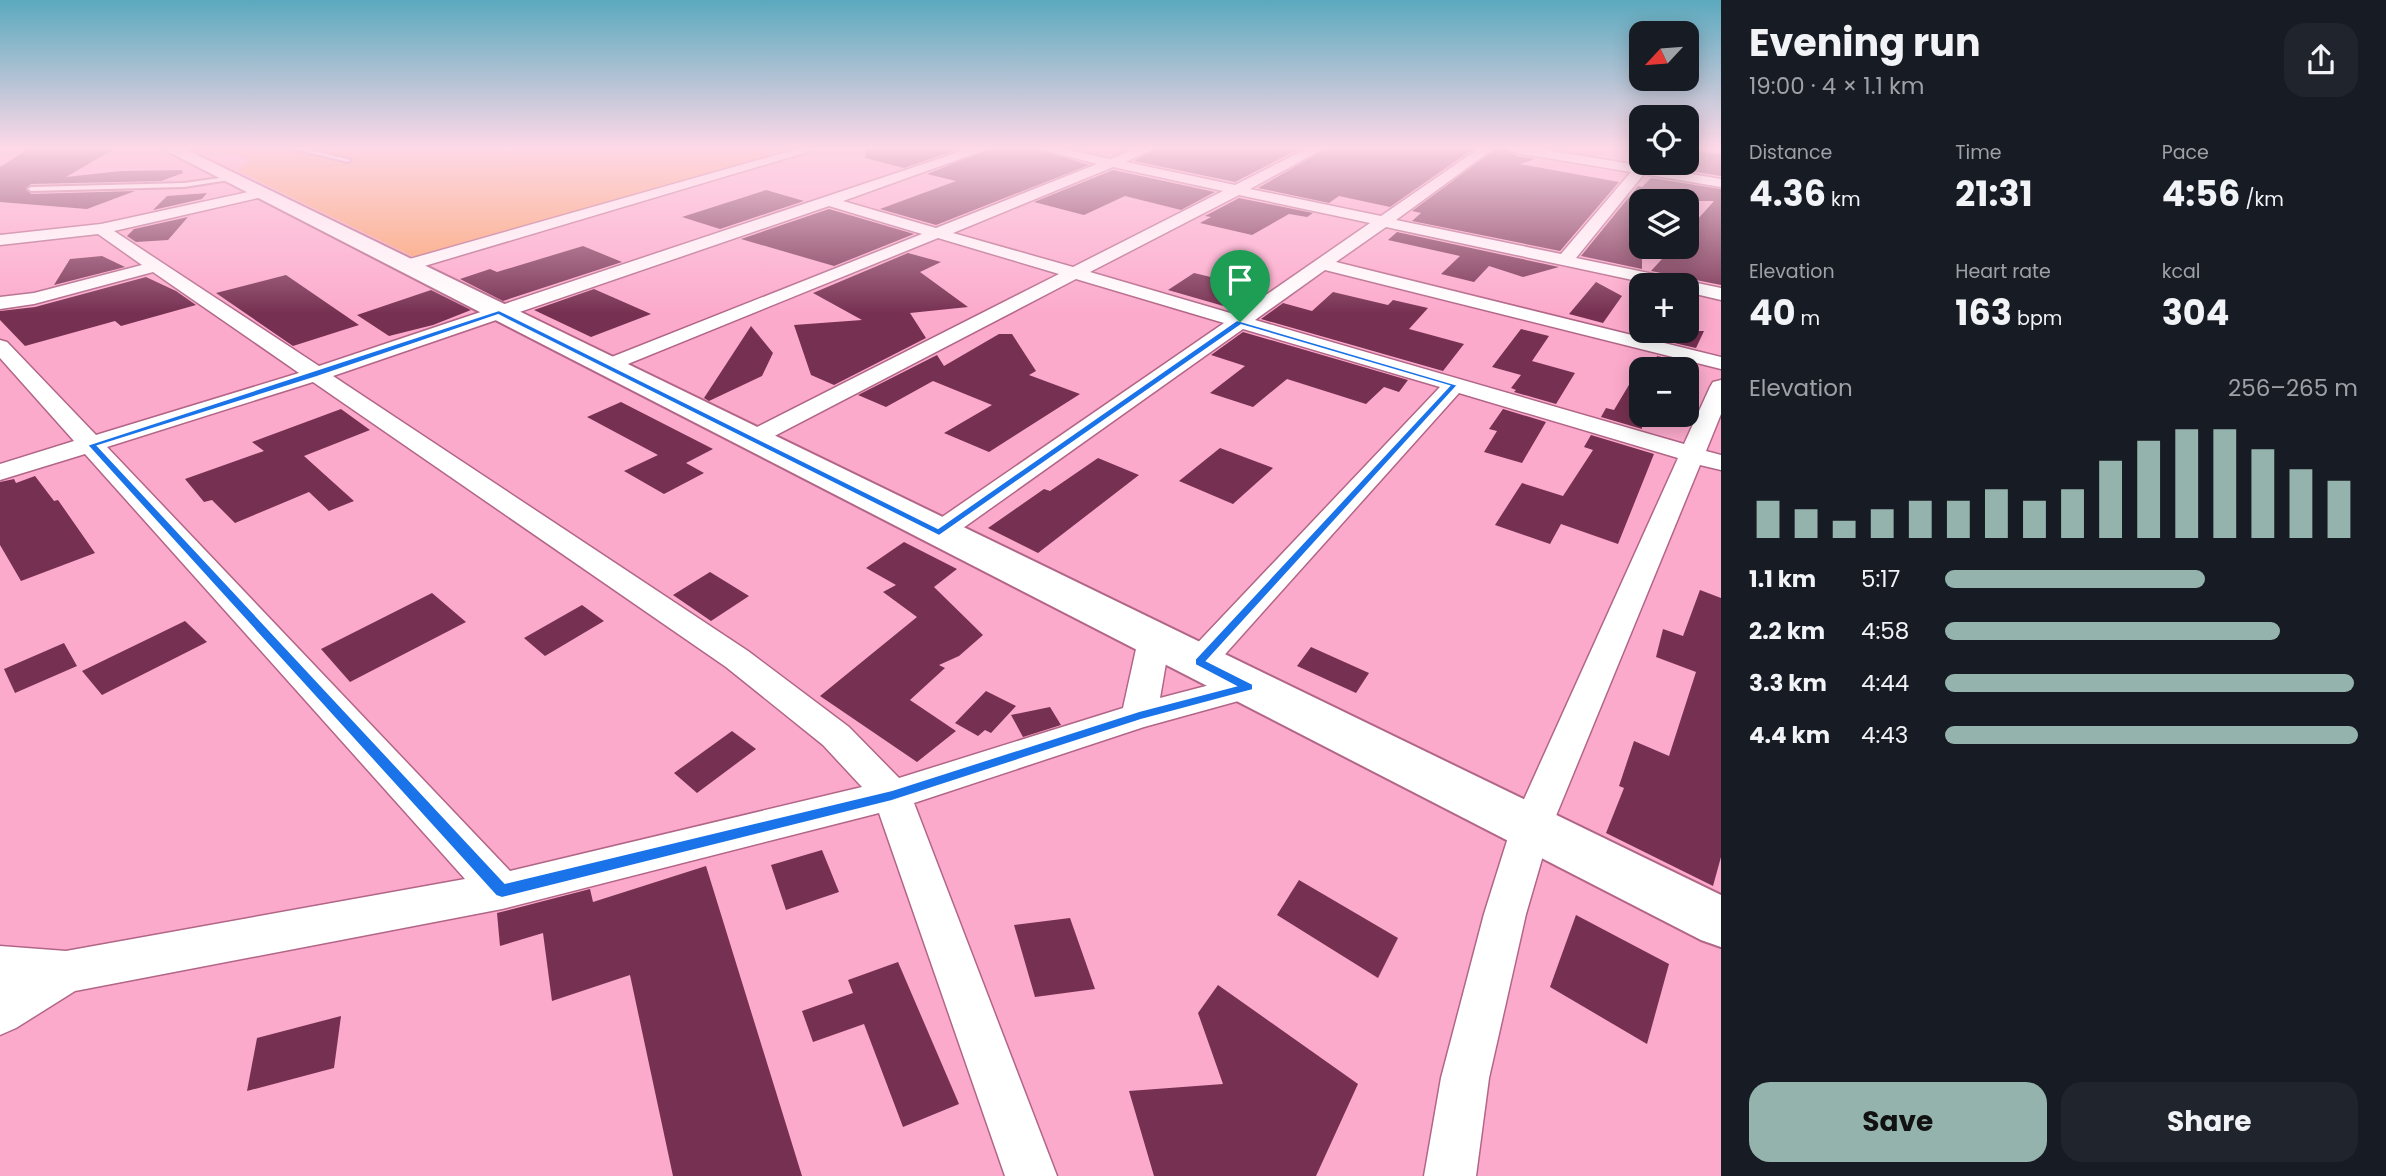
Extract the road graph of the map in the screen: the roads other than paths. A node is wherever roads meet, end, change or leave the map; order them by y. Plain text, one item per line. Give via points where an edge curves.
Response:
1 (213, 204) edge
2 (277, 204) edge
3 (621, 204) edge
4 (819, 204) edge
5 (838, 204) edge
6 (1011, 204) edge
7 (1210, 204) edge
8 (1298, 204) edge
9 (1408, 204) edge
10 (1611, 204) edge
11 (1381, 223) junction
12 (101, 229) junction
13 (937, 233) junction
14 (0, 240) edge
15 (1564, 261) junction
16 (1322, 264) junction
17 (405, 266) junction
18 (154, 267) junction
19 (1075, 273) junction
20 (1629, 274) edge
21 (1699, 289) edge
22 (1721, 294) edge
23 (0, 303) edge
24 (499, 312) junction
25 (1240, 322) junction
26 (0, 346) edge
27 (1721, 363) edge
28 (606, 366) junction
29 (314, 375) junction
30 (1454, 385) junction
31 (1721, 387) edge
32 (753, 438) junction
33 (92, 445) junction
34 (1692, 454) junction
35 (1721, 463) edge
36 (0, 472) edge
37 (939, 532) junction
38 (1154, 640) junction
39 (1199, 662) junction
40 (1248, 687) junction
41 (1139, 716) junction
42 (892, 796) junction
43 (1531, 828) junction
44 (502, 891) junction
45 (1721, 922) edge
46 (0, 967) edge
47 (66, 972) junction
48 (0, 1013) edge
49 (1454, 1173) edge
50 (1031, 1176) edge

1 - 12 street
2 - 17 street
3 - 17 street
4 - 24 street
5 - 13 street
6 - 13 street
7 - 19 street
8 - 11 street
9 - 11 street
10 - 15 street
11 - 15 street
11 - 16 street
12 - 14 street
12 - 18 street
13 - 19 street
13 - 28 street
15 - 20 street
16 - 25 street
16 - 27 street
17 - 24 street
18 - 23 street
18 - 29 street
19 - 25 street
19 - 32 street
21 - 22 street
24 - 28 street
24 - 29 street
25 - 30 street
25 - 37 street
26 - 33 street
28 - 32 street
29 - 33 street
29 - 42 street via 737,659 836,736
30 - 34 street
30 - 39 street
31 - 34 street
32 - 37 street
33 - 36 street
33 - 44 street
34 - 35 street
34 - 43 street
37 - 38 street
38 - 39 street
38 - 41 street
39 - 40 street
40 - 41 street
40 - 43 street
41 - 42 street
42 - 44 street
42 - 50 street
43 - 45 street
43 - 49 street via 1483,997 1465,1078
44 - 47 street
46 - 47 street
47 - 48 street

